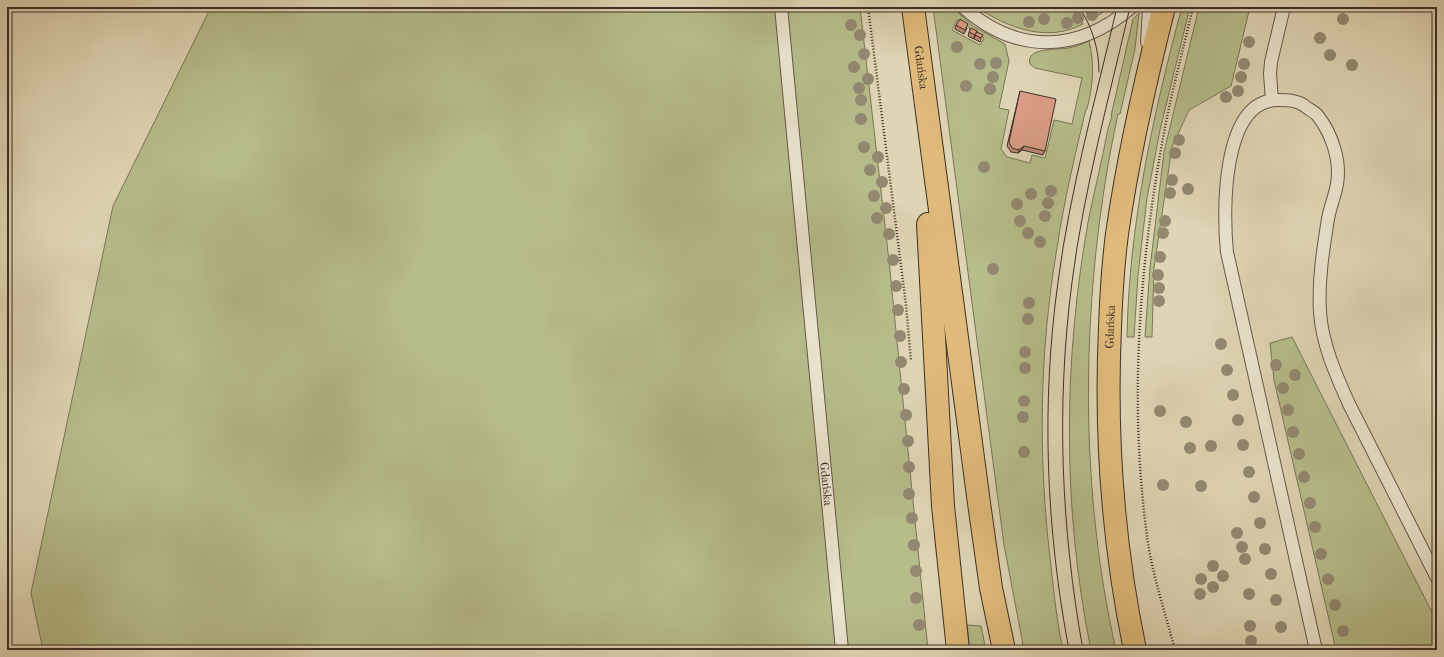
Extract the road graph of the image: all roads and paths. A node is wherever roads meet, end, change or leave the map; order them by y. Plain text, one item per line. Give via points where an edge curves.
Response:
1 (780, 7) edge
2 (868, 7) edge
3 (913, 7) edge
4 (963, 7) edge
5 (1149, 7) edge
6 (1164, 7) edge
7 (1193, 7) edge
8 (1284, 7) edge
9 (1131, 8) edge
10 (921, 74) junction
11 (1272, 100) junction
12 (1136, 122) junction
13 (906, 305) dead end
14 (1437, 578) edge
15 (842, 650) edge
16 (958, 650) edge
17 (1004, 650) edge
18 (1135, 650) edge
19 (1175, 650) edge
20 (1316, 650) edge

1 - 15 lane, Gdańska
2 - 13 path
3 - 10 main road, Gdańska
4 - 9 lane via 981,22 1002,33 1023,40 1047,43 1064,42 1092,32 1111,23
5 - 12 lane
6 - 12 main road, Gdańska
7 - 19 path via 1163,136 1149,220 1141,303 1138,413 1140,475 1150,551
8 - 11 lane via 1271,62
10 - 16 main road via 943,506
10 - 17 main road, Gdańska via 991,588
11 - 14 lane via 1288,100 1303,104 1317,115 1333,147 1338,163 1337,183 1328,216 1319,289 1325,339 1338,380 1349,404
11 - 20 lane via 1250,112 1238,132 1226,183 1225,235
12 - 18 main road, Gdańska via 1117,236 1108,372 1109,441 1114,509 1128,618

